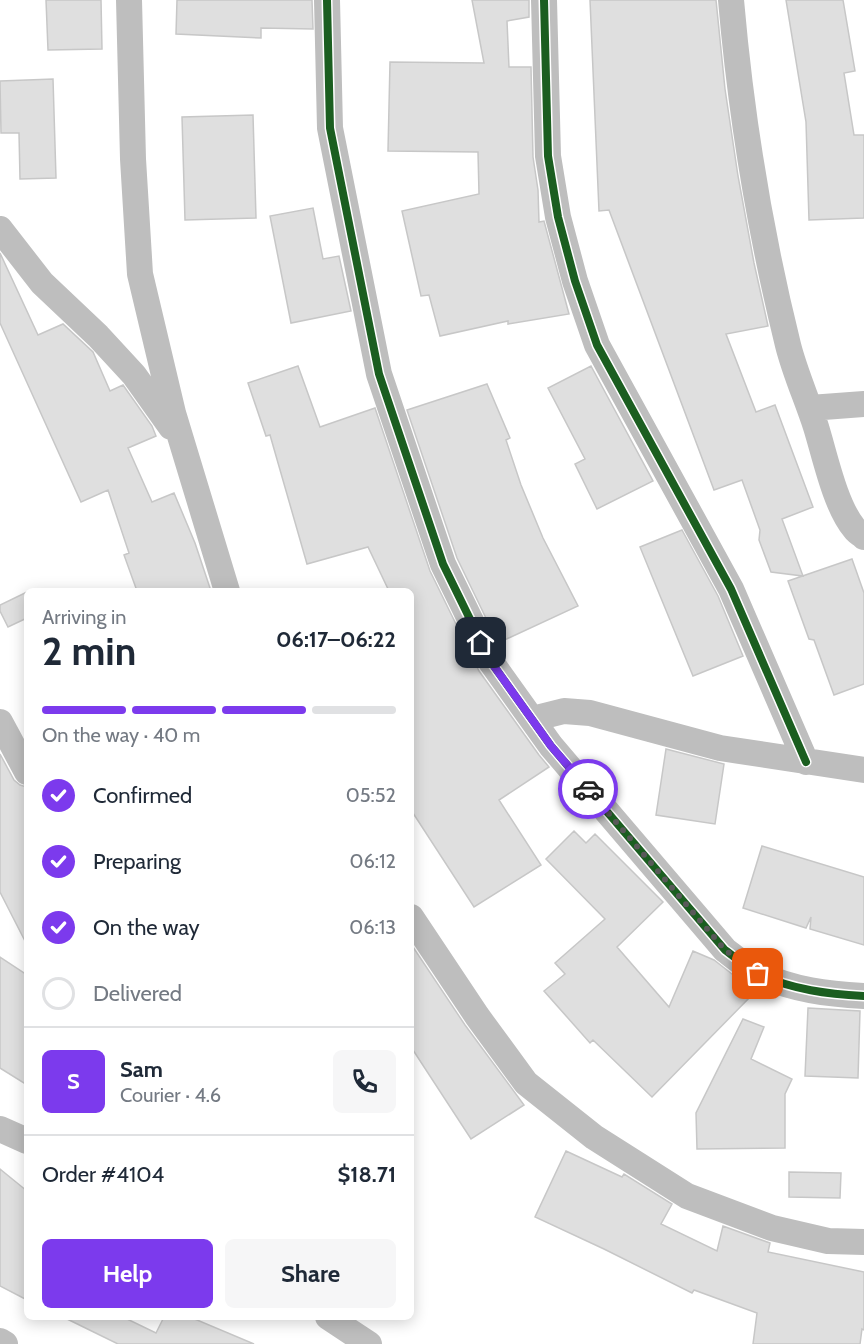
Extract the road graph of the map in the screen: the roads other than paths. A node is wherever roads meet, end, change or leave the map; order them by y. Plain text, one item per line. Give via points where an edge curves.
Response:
1 (129, 0) edge
2 (327, 0) edge
3 (544, 0) edge
4 (731, 0) edge
5 (0, 229) edge
6 (864, 404) edge
7 (810, 408) junction
8 (182, 442) junction
9 (864, 537) edge
10 (226, 588) edge
11 (532, 719) junction
12 (0, 722) edge
13 (806, 762) junction
14 (24, 766) edge
15 (864, 770) edge
16 (414, 922) edge
17 (864, 996) edge
18 (0, 1129) edge
19 (24, 1140) edge
20 (864, 1242) edge
21 (333, 1320) edge
22 (0, 1341) edge
23 (5, 1344) edge
24 (369, 1344) edge

1 - 8 street via 140,274
2 - 11 street via 330,128 379,374 443,564 491,662
3 - 13 street via 548,156 558,217 597,345 732,589
4 - 7 street via 736,65 759,210 788,347
5 - 8 street via 42,283 134,375
6 - 7 street
7 - 9 street via 839,501 854,529
8 - 10 street
11 - 13 street via 564,711 590,713 720,748
11 - 17 street via 725,950 758,974 787,985
12 - 14 street
13 - 15 street
16 - 20 street via 526,1083 594,1137 687,1196 772,1228 828,1241
18 - 19 street
21 - 24 street
22 - 23 street

